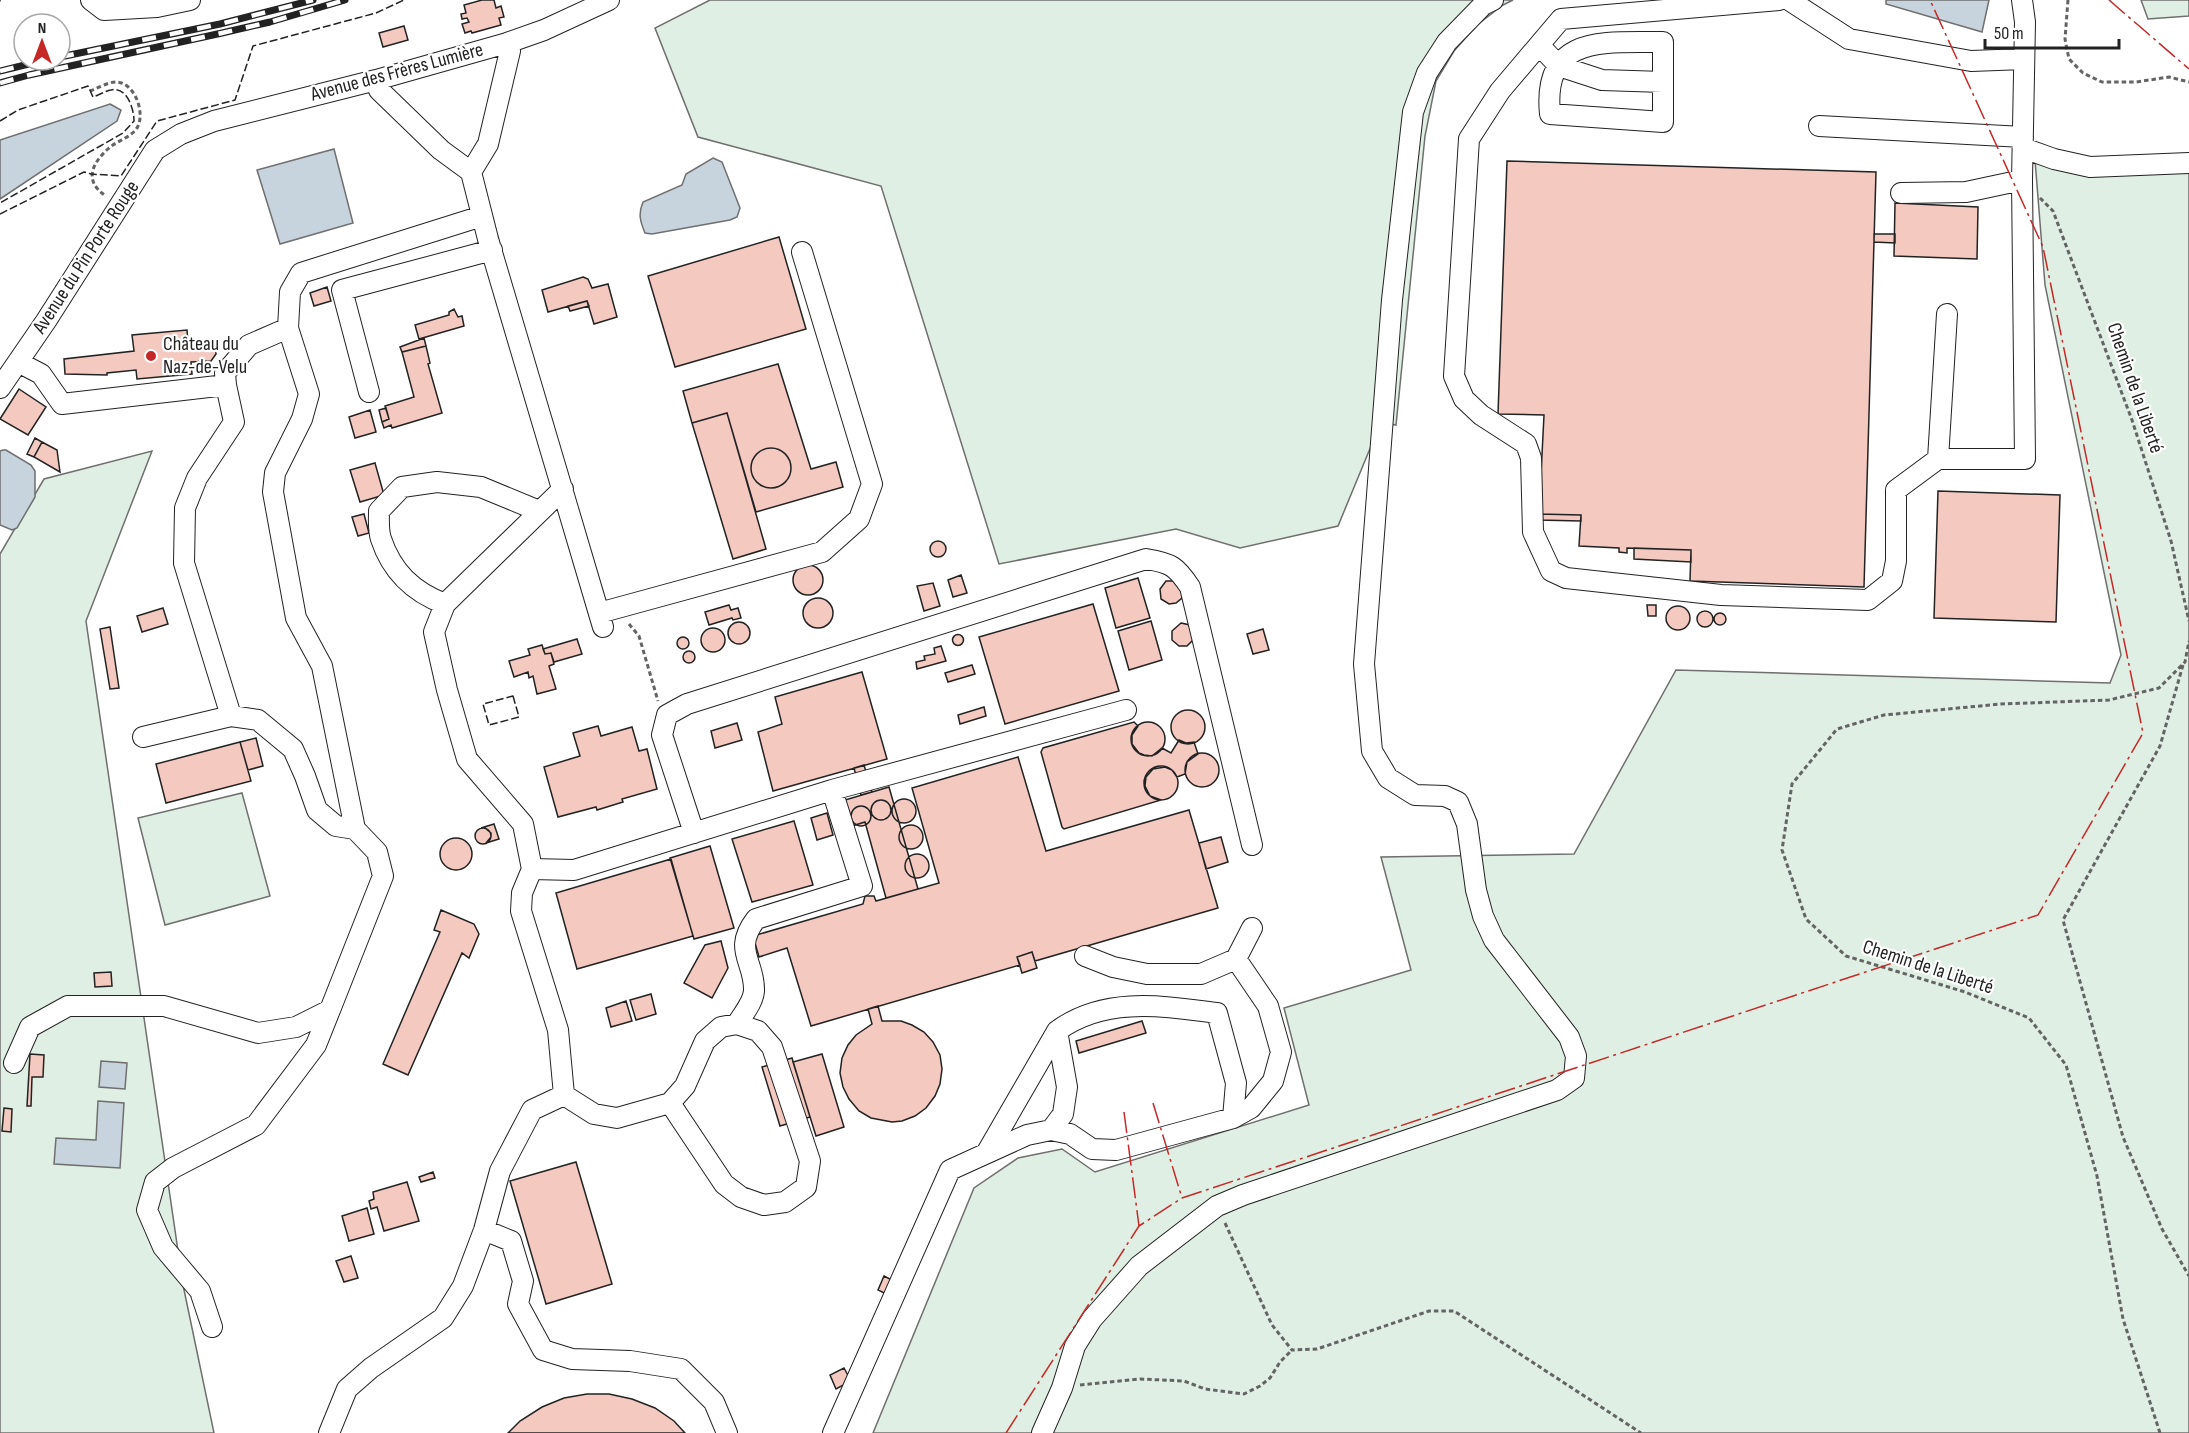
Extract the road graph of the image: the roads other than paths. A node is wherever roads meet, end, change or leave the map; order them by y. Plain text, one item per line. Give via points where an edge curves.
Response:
1 (91, 0) edge
2 (190, 0) edge
3 (609, 0) edge
4 (1493, 0) edge
5 (1779, 0) edge
6 (1790, 0) edge
7 (2022, 0) edge
8 (507, 43) junction
9 (1539, 45) junction
10 (2024, 59) junction
11 (1559, 66) junction
12 (376, 80) junction
13 (1663, 82) junction
14 (1819, 126) dead end
15 (180, 134) joint
16 (2023, 142) junction
17 (2189, 163) edge
18 (471, 172) junction
19 (2022, 180) junction
20 (1901, 193) dead end
21 (482, 216) junction
22 (492, 250) junction
23 (802, 252) dead end
24 (1947, 314) dead end
25 (288, 328) junction
26 (18, 362) junction
27 (226, 385) junction
28 (0, 387) edge
29 (369, 392) dead end
30 (1938, 459) junction
31 (562, 489) junction
32 (539, 511) junction
33 (444, 604) junction
34 (1126, 710) dead end
35 (231, 716) junction
36 (143, 737) dead end
37 (832, 790) junction
38 (355, 829) junction
39 (694, 833) junction
40 (1252, 845) dead end
41 (532, 869) junction
42 (1252, 928) dead end
43 (1085, 956) dead end
44 (1236, 959) junction
45 (330, 1010) junction
46 (737, 1024) junction
47 (1057, 1031) junction
48 (14, 1063) dead end
49 (564, 1095) junction
50 (670, 1103) junction
51 (1233, 1118) junction
52 (1051, 1130) junction
53 (987, 1152) junction
54 (484, 1230) junction
55 (212, 1327) dead end
56 (329, 1433) edge
57 (727, 1433) edge
58 (833, 1433) edge
59 (1042, 1433) edge

1 - 2 street via 104,10 157,7
3 - 8 street, Avenue des Frères Lumière
4 - 59 street via 1483,5 1447,42 1427,73 1413,112 1392,300 1364,664 1372,751 1388,778 1415,795 1445,796 1458,802 1467,824 1483,916 1494,940 1569,1037 1576,1056 1574,1078 1557,1090 1217,1206 1139,1266 1092,1319 1075,1346
5 - 9 street via 1561,19
6 - 10 street via 1849,39 1971,61
7 - 10 street
8 - 12 street, Avenue des Frères Lumière
8 - 18 street via 510,51 488,144
9 - 11 street
9 - 30 street via 1500,91 1469,140 1454,376 1464,399 1526,444 1531,458 1533,532 1551,571 1566,578 1720,595 1868,600 1892,581 1896,561 1896,490
10 - 16 street
11 - 13 street via 1602,80
11 - 13 street via 1576,48 1591,44 1663,42
11 - 13 street via 1550,82 1550,114 1663,122
12 - 15 street, Avenue des Frères Lumière via 214,121
12 - 18 street via 379,90 425,135
14 - 16 street
15 - 26 street, Avenue du Pin Porte Rouge via 155,150
16 - 17 street via 2054,159 2090,167
16 - 19 street
18 - 21 street
19 - 20 street via 1966,192
19 - 30 street via 2025,459
21 - 22 street
21 - 25 street via 301,273 290,292
22 - 29 street via 342,290
22 - 31 street
23 - 31 street via 872,484 859,519 822,552 601,620
24 - 30 street
25 - 27 street via 249,345 225,373
25 - 38 street via 309,394 302,419 275,473 273,492 296,618 322,666
26 - 27 street via 41,374 62,404
26 - 28 street, Avenue du Pin Porte Rouge
27 - 35 street via 234,422 197,478 185,508 184,563
31 - 32 street
32 - 33 street
32 - 33 street via 481,486 437,482 402,487 379,511 380,537 395,570 424,596
33 - 41 street via 434,632 467,759 523,824
34 - 37 street
35 - 36 street
35 - 38 street via 258,720 293,749 316,810 336,826
37 - 39 street
37 - 46 street via 862,886 756,919 746,932 754,990
38 - 45 street via 377,852 383,876
39 - 40 street via 662,735 667,715 687,704 1146,559 1179,570 1190,587
39 - 41 street via 574,870
41 - 49 street via 522,893 521,911 558,1030
42 - 44 street
43 - 44 street via 1146,974 1201,974
44 - 51 street via 1268,1006 1281,1052 1273,1081 1251,1108
45 - 48 street via 296,1027 258,1033 164,1006 68,1006 30,1027
45 - 55 street via 316,1045 256,1125 173,1168 155,1182 147,1210 163,1247 200,1291
46 - 50 street via 721,1027 705,1041 685,1086
46 - 50 street via 758,1030 772,1047 810,1161 806,1187 785,1202 764,1205 741,1197 724,1184
47 - 51 street via 1073,1019 1119,1007 1164,1006 1217,1013 1236,1083
47 - 52 street via 1067,1087 1063,1114
47 - 53 street
49 - 50 street via 594,1114 617,1118
49 - 54 street via 532,1110 500,1171
51 - 52 street via 1116,1150 1092,1149 1070,1134
52 - 53 street via 1027,1135
53 - 58 street via 950,1170
54 - 56 street via 463,1286 443,1318 346,1389
54 - 57 street via 511,1241 523,1281 518,1304 543,1350 572,1359 630,1361 681,1369 714,1402

